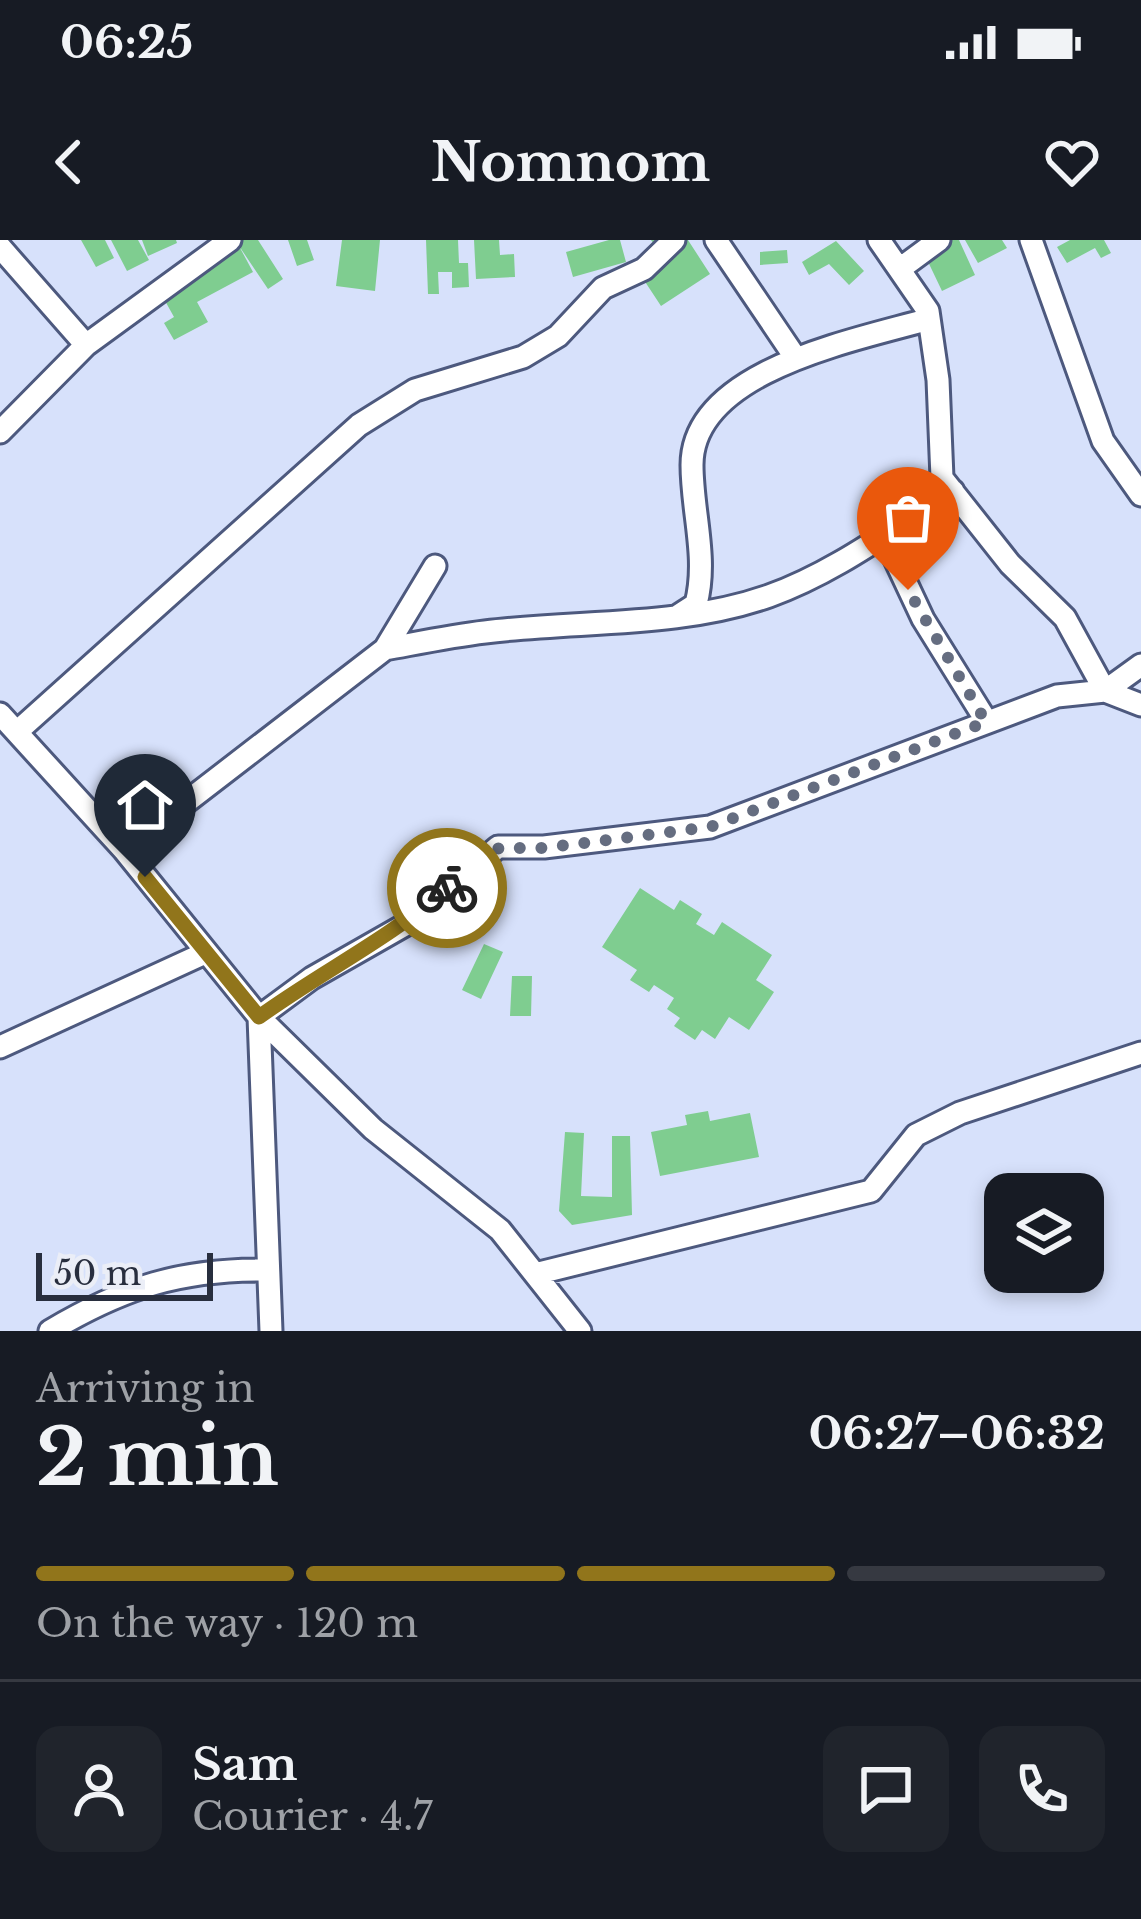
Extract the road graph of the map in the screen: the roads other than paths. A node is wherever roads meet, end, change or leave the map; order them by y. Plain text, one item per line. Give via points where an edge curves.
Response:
1 (230, 240) edge
2 (674, 240) edge
3 (716, 240) edge
4 (879, 240) edge
5 (939, 240) edge
6 (1031, 240) edge
7 (0, 247) edge
8 (901, 268) junction
9 (929, 319) junction
10 (86, 345) junction
11 (795, 357) junction
12 (0, 432) edge
13 (953, 491) junction
14 (1141, 495) edge
15 (885, 538) junction
16 (435, 566) dead end
17 (678, 615) junction
18 (385, 649) junction
19 (1141, 664) edge
20 (1105, 691) junction
21 (1141, 705) edge
22 (0, 714) edge
23 (986, 722) junction
24 (19, 730) junction
25 (124, 850) junction
26 (206, 953) junction
27 (259, 1017) junction
28 (0, 1047) edge
29 (1141, 1053) edge
30 (268, 1270) junction
31 (535, 1274) junction
32 (50, 1331) edge
33 (271, 1331) edge
34 (580, 1331) edge

1 - 10 street
2 - 24 street via 523,357 416,391 358,424
3 - 11 street
4 - 8 street
5 - 8 street
6 - 14 street via 1103,441
7 - 10 street
8 - 9 street
9 - 11 street
9 - 13 street via 942,478
10 - 12 street
11 - 17 street via 710,411 695,432 703,579 696,604
13 - 15 street
13 - 20 street via 1065,618
15 - 17 street via 770,596
15 - 23 street
16 - 18 street
17 - 18 street
18 - 25 street
19 - 20 street
20 - 21 street
20 - 23 street via 1057,696
22 - 24 street
23 - 27 street via 710,827 499,848 405,925
24 - 25 street
25 - 26 street
26 - 27 street
26 - 28 street
27 - 30 street
27 - 31 street via 374,1129 500,1230
29 - 31 street via 916,1135 871,1191
30 - 32 street via 226,1269 128,1288
30 - 33 street
31 - 34 street

